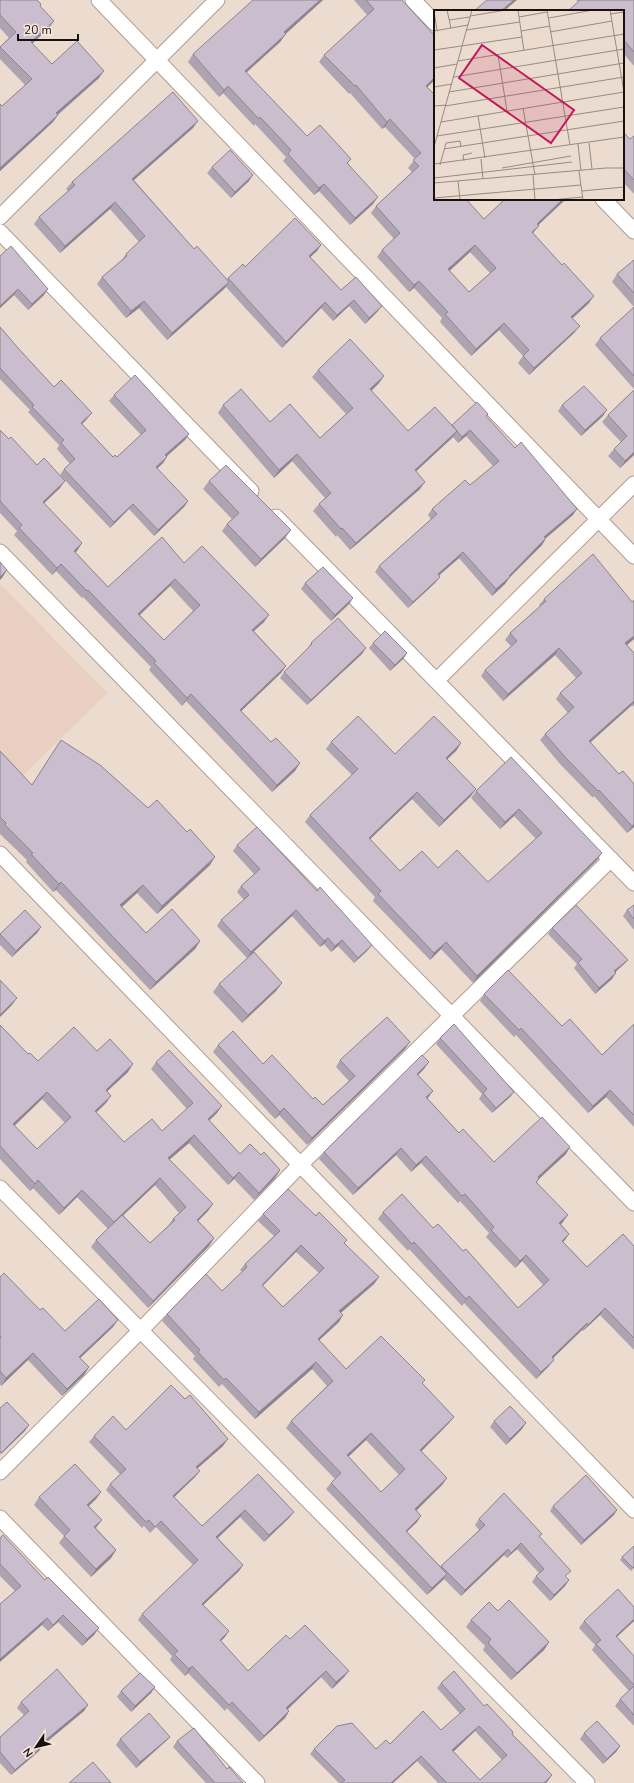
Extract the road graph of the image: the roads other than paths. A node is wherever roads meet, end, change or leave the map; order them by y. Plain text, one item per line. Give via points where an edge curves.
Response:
1 (99, 0) edge
2 (217, 0) edge
3 (413, 0) edge
4 (434, 22) edge
5 (157, 60) junction
6 (604, 200) edge
7 (0, 218) edge
8 (634, 231) edge
9 (0, 232) edge
10 (634, 484) edge
11 (599, 519) junction
12 (0, 552) edge
13 (634, 556) edge
14 (436, 681) junction
15 (0, 854) edge
16 (611, 859) junction
17 (634, 883) edge
18 (452, 1016) junction
19 (300, 1165) junction
20 (0, 1188) edge
21 (634, 1203) edge
22 (140, 1330) junction
23 (0, 1472) edge
24 (634, 1510) edge
25 (0, 1518) edge
26 (257, 1783) edge
27 (586, 1783) edge

1 - 5 street
2 - 5 street
3 - 4 street
5 - 7 street
5 - 11 street
6 - 8 street
9 - 14 street
10 - 11 street
11 - 13 street
11 - 14 street
12 - 18 street
14 - 16 street
15 - 19 street
16 - 17 street
16 - 18 street
18 - 19 street
18 - 21 street
19 - 22 street
19 - 24 street
20 - 22 street
22 - 23 street
22 - 27 street
25 - 26 street

